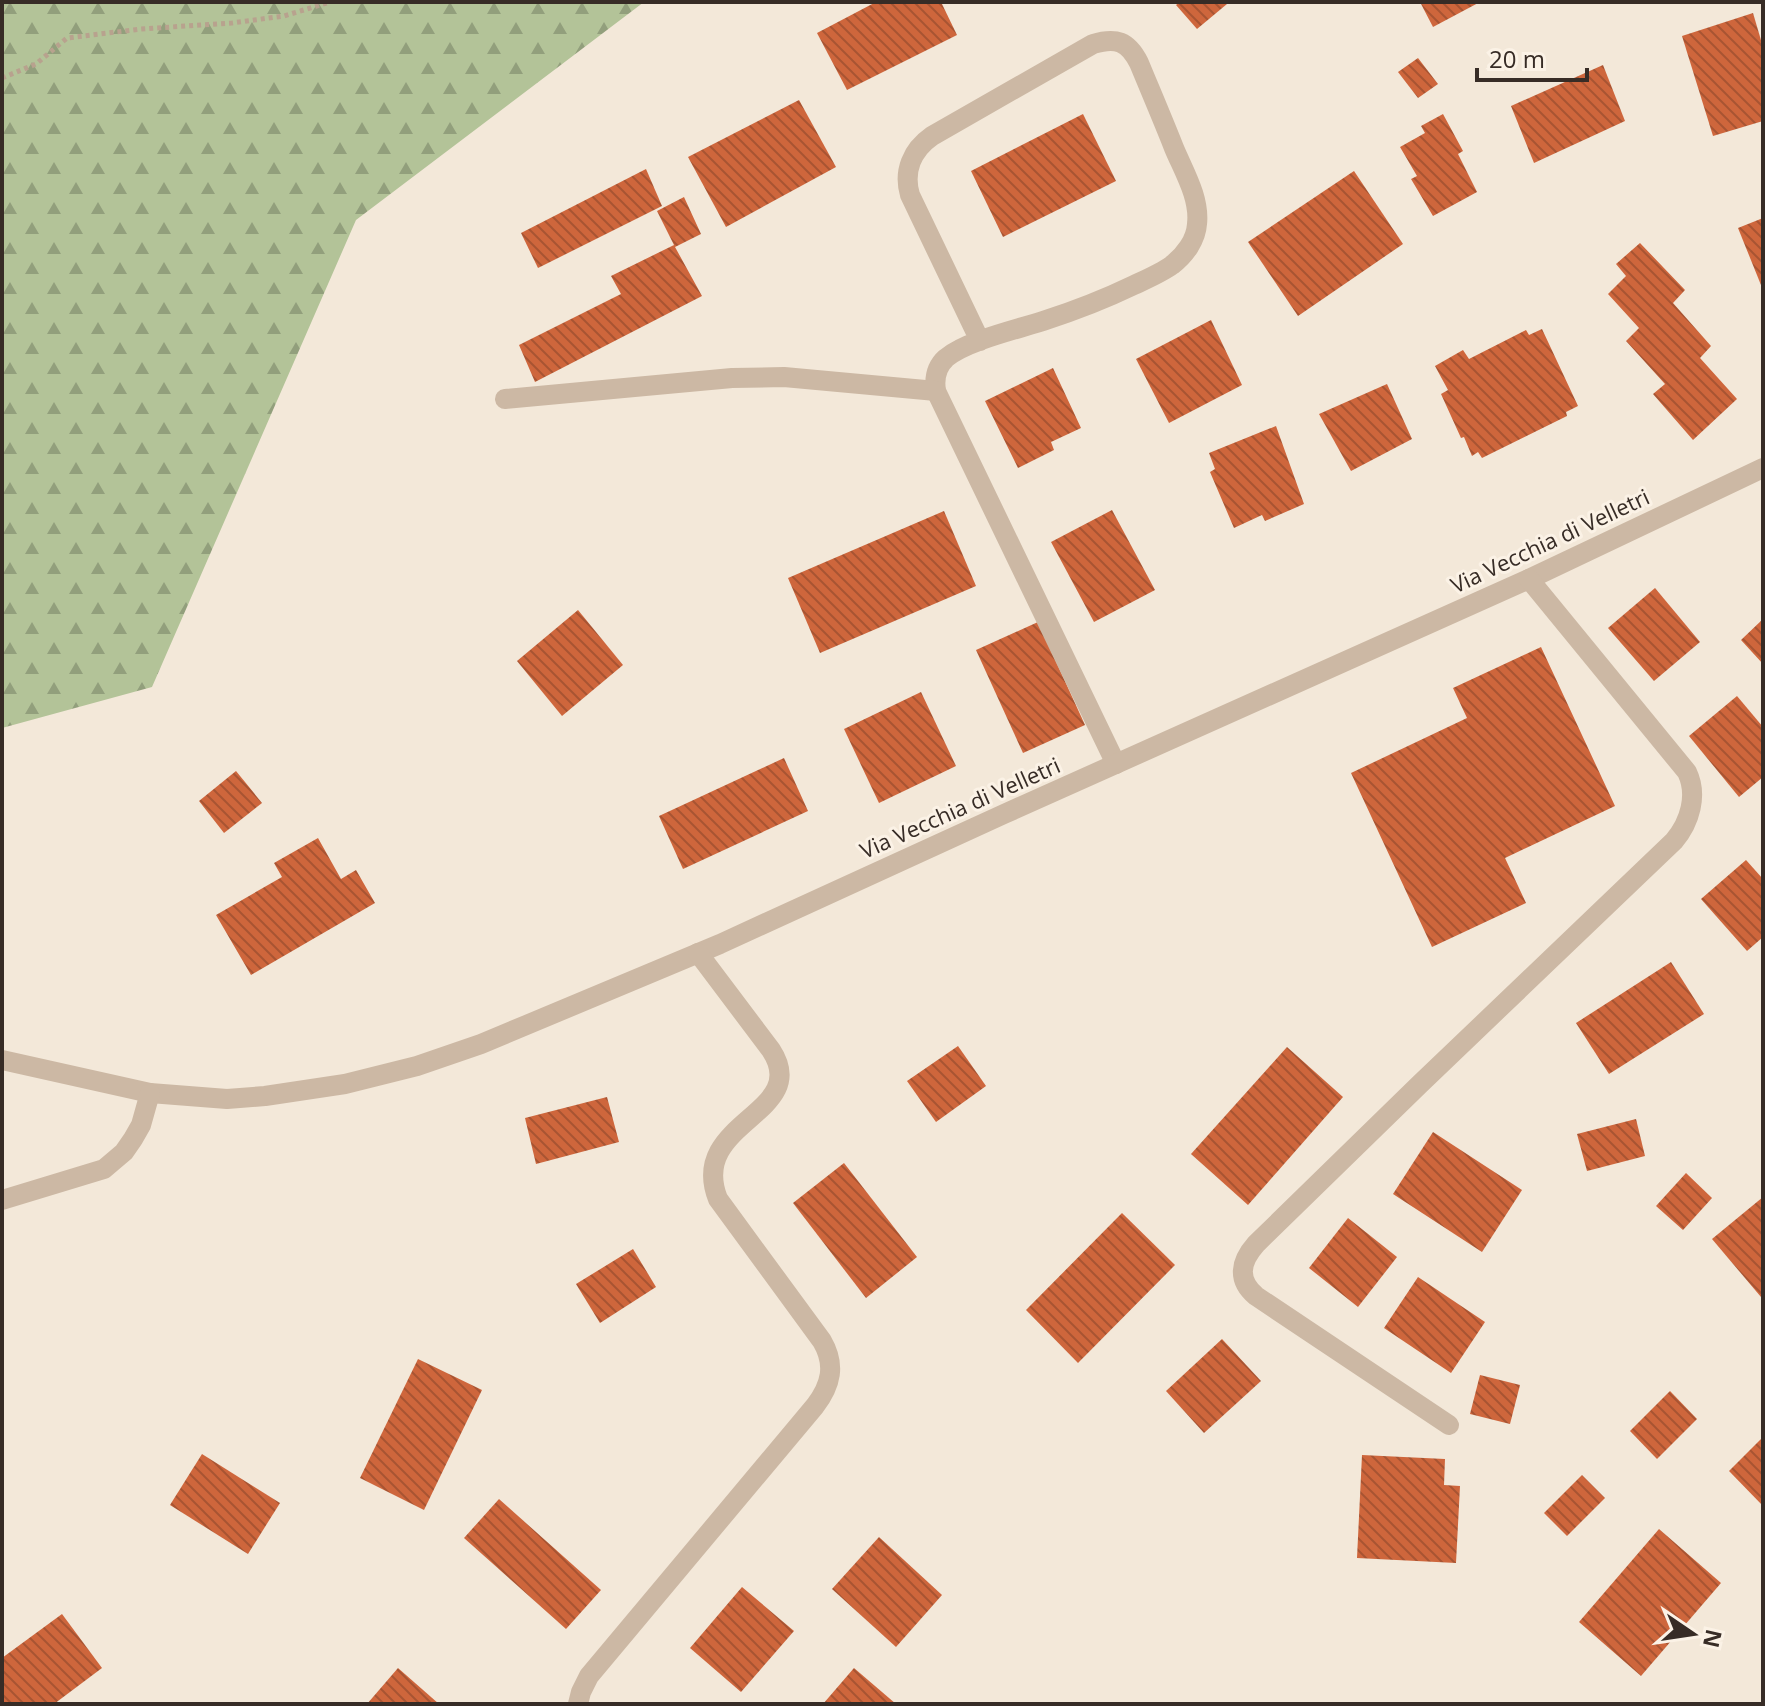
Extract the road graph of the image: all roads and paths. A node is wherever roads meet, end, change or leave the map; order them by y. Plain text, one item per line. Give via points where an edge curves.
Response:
1 (330, 2) edge
2 (2, 78) edge
3 (980, 341) junction
4 (936, 391) junction
5 (505, 399) dead end
6 (1763, 468) edge
7 (1529, 579) junction
8 (1116, 764) junction
9 (698, 953) junction
10 (2, 1060) edge
11 (150, 1093) junction
12 (2, 1200) edge
13 (1449, 1425) dead end
14 (578, 1704) edge

1 - 2 path via 271,18 67,38 36,64
3 - 3 street via 1106,298 1160,272 1182,256 1195,235 1195,197 1139,63 1117,40 1093,44 945,129 925,141 910,161 910,195
3 - 4 street via 940,365
4 - 5 street via 797,378 732,378
4 - 8 street
6 - 7 street, Via Vecchia di Velletri
7 - 8 street, Via Vecchia di Velletri
7 - 13 street via 1687,772 1692,791 1685,826 1256,1244 1242,1273 1256,1296
8 - 9 street, Via Vecchia di Velletri
9 - 11 street, Via Vecchia di Velletri via 481,1044 391,1074 246,1098
9 - 14 street via 779,1067 772,1097 717,1154 712,1165 714,1189 822,1341 831,1370 815,1406 589,1676
10 - 11 street, Via Vecchia di Velletri
11 - 12 street via 141,1125 124,1152 104,1169

